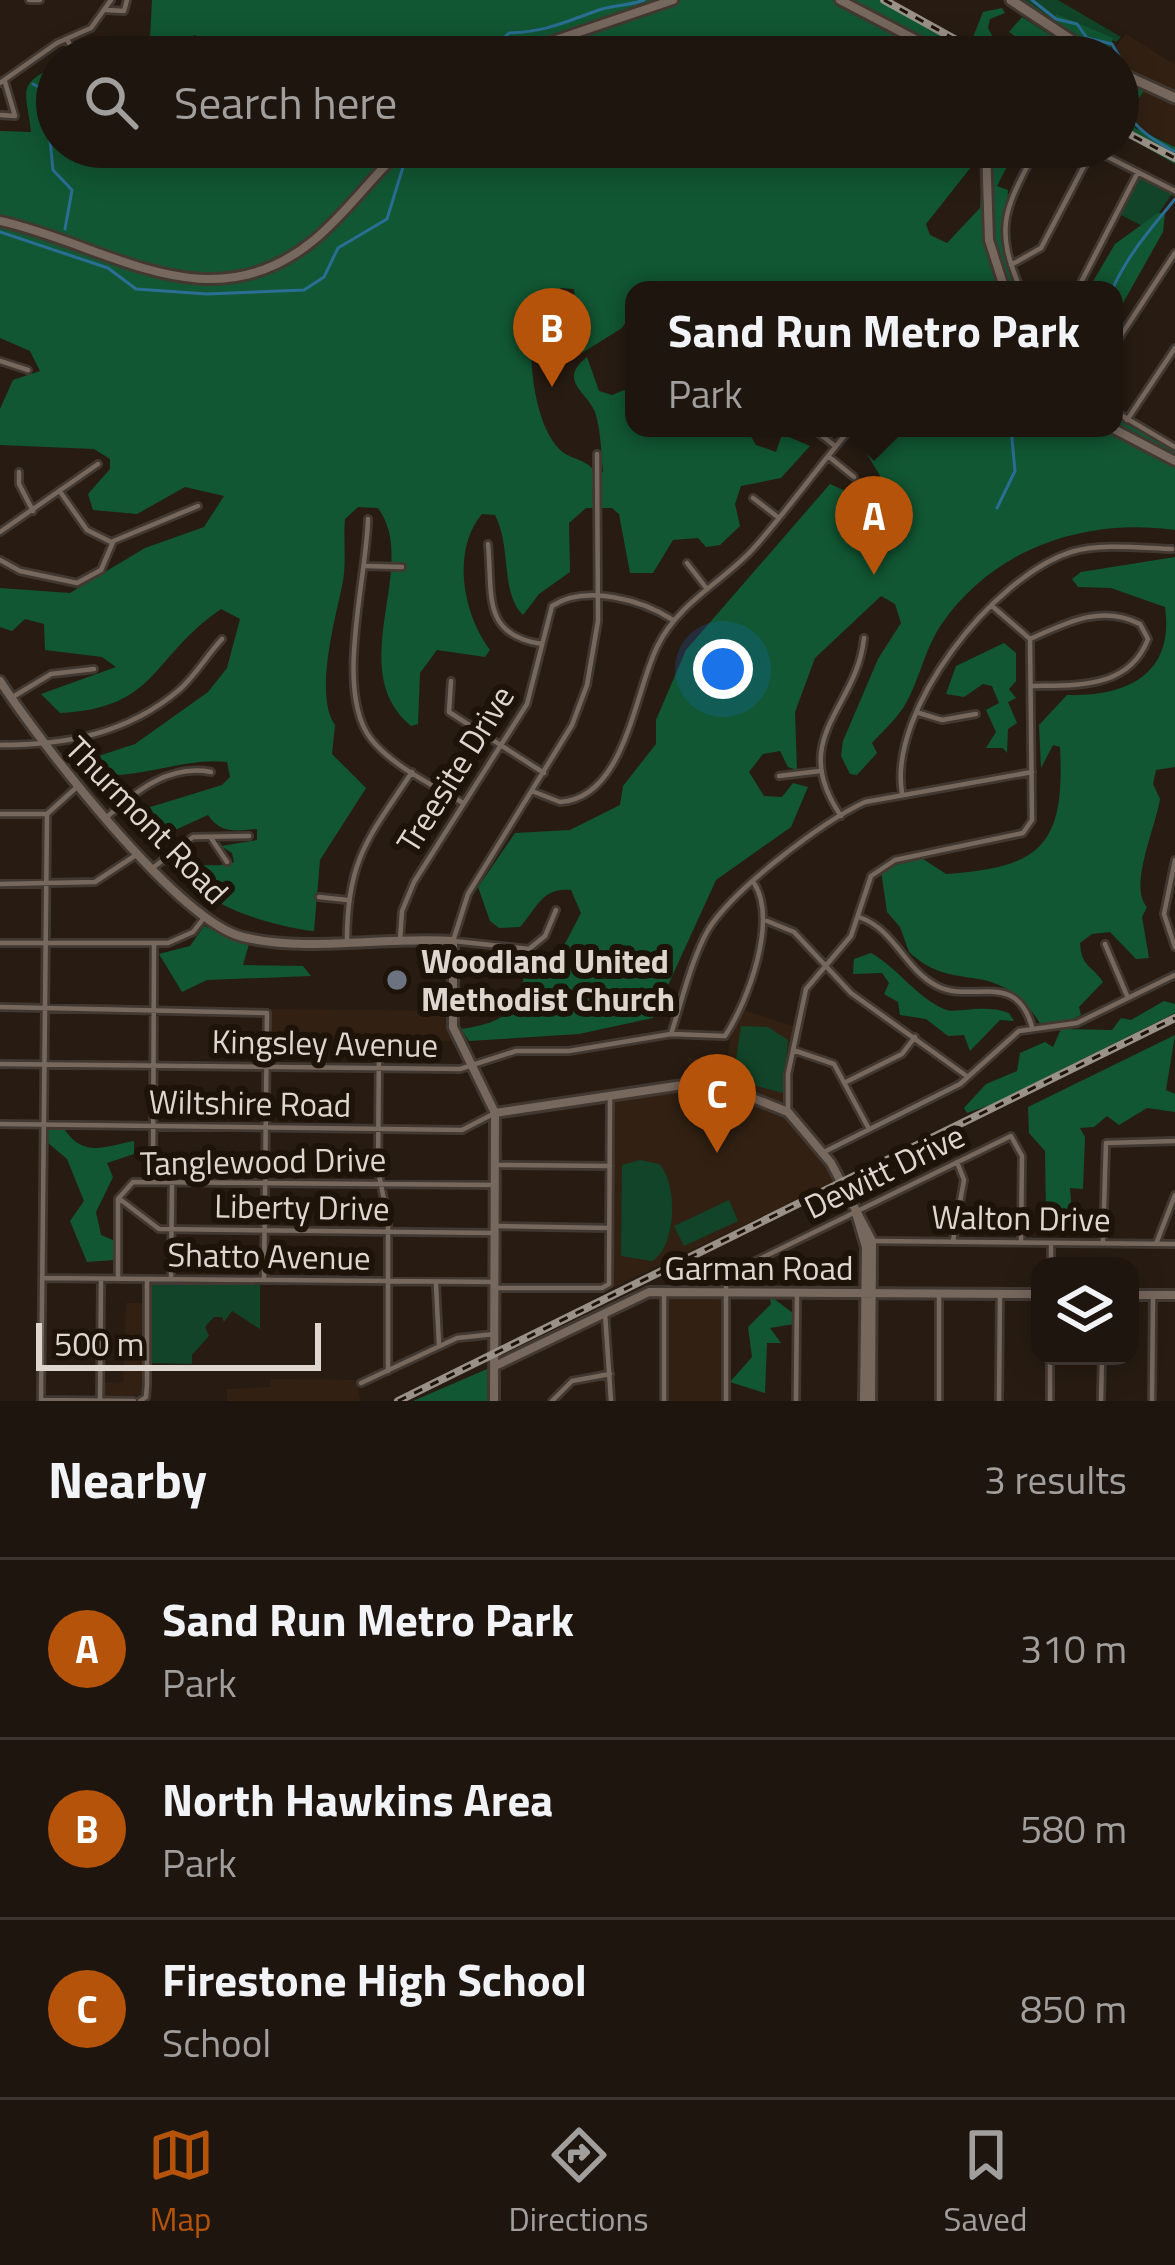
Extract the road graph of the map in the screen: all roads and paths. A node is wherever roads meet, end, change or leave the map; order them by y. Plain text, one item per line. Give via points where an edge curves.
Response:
1 (29, 0) edge
2 (40, 0) edge
3 (111, 0) edge
4 (127, 0) edge
5 (673, 0) edge
6 (840, 0) edge
7 (1011, 0) edge
8 (107, 10) junction
9 (74, 36) edge
10 (555, 36) edge
11 (909, 36) edge
12 (1064, 36) edge
13 (36, 60) edge
14 (1139, 81) edge
15 (3, 82) edge
16 (1175, 98) edge
17 (1, 115) edge
18 (383, 168) edge
19 (987, 168) edge
20 (1027, 168) edge
21 (1080, 168) edge
22 (1130, 168) edge
23 (1138, 172) junction
24 (1175, 191) edge
25 (0, 221) edge
26 (1175, 253) edge
27 (1011, 265) junction
28 (1002, 281) edge
29 (1017, 281) edge
30 (1082, 281) edge
31 (1123, 332) edge
32 (1175, 348) edge
33 (0, 361) edge
34 (28, 370) dead end
35 (1123, 418) edge
36 (1127, 421) junction
37 (1123, 434) edge
38 (824, 437) edge
39 (844, 437) edge
40 (1174, 445) edge
41 (836, 446) junction
42 (597, 454) dead end
43 (828, 456) junction
44 (1175, 461) edge
45 (98, 464) dead end
46 (19, 472) dead end
47 (854, 477) dead end
48 (61, 493) junction
49 (753, 498) dead end
50 (198, 506) dead end
51 (33, 511) junction
52 (779, 518) junction
53 (368, 519) dead end
54 (0, 532) edge
55 (112, 542) junction
56 (488, 544) dead end
57 (1172, 549) edge
58 (0, 560) edge
59 (688, 562) dead end
60 (366, 566) junction
61 (402, 567) dead end
62 (707, 589) junction
63 (598, 599) junction
64 (992, 606) junction
65 (673, 620) junction
66 (864, 638) dead end
67 (222, 639) dead end
68 (1030, 639) junction
69 (542, 644) junction
70 (94, 669) dead end
71 (451, 681) dead end
72 (0, 682) edge
73 (1030, 686) junction
74 (11, 699) junction
75 (919, 712) junction
76 (976, 714) dead end
77 (0, 745) edge
78 (43, 745) junction
79 (500, 745) junction
80 (820, 771) junction
81 (211, 772) dead end
82 (412, 772) junction
83 (1032, 772) junction
84 (544, 773) junction
85 (779, 776) dead end
86 (78, 786) junction
87 (532, 791) junction
88 (902, 794) junction
89 (463, 803) junction
90 (0, 814) edge
91 (47, 814) junction
92 (841, 816) junction
93 (107, 817) junction
94 (249, 836) dead end
95 (211, 837) junction
96 (140, 852) junction
97 (1175, 860) edge
98 (227, 862) dead end
99 (154, 867) junction
100 (754, 883) junction
101 (0, 884) edge
102 (46, 884) junction
103 (1166, 891) junction
104 (1175, 891) edge
105 (319, 897) dead end
106 (347, 900) junction
107 (556, 910) dead end
108 (859, 917) junction
109 (203, 919) junction
110 (765, 920) junction
111 (347, 940) junction
112 (400, 940) junction
113 (453, 941) junction
114 (0, 943) edge
115 (46, 943) junction
116 (154, 944) junction
117 (1105, 944) dead end
118 (1175, 947) edge
119 (824, 964) junction
120 (1175, 975) edge
121 (1128, 998) junction
122 (0, 1007) edge
123 (46, 1007) junction
124 (153, 1009) junction
125 (1033, 1027) junction
126 (670, 1034) junction
127 (915, 1037) junction
128 (379, 1045) dead end
129 (794, 1051) junction
130 (0, 1064) edge
131 (45, 1064) junction
132 (154, 1065) junction
133 (267, 1067) junction
134 (379, 1068) junction
135 (473, 1068) junction
136 (968, 1077) junction
137 (845, 1082) junction
138 (610, 1095) junction
139 (788, 1112) junction
140 (495, 1113) junction
141 (0, 1124) edge
142 (44, 1125) junction
143 (154, 1126) junction
144 (266, 1127) junction
145 (378, 1129) junction
146 (869, 1129) junction
147 (1175, 1141) edge
148 (822, 1153) junction
149 (957, 1162) junction
150 (496, 1165) junction
151 (610, 1166) junction
152 (153, 1181) junction
153 (172, 1181) junction
154 (265, 1182) junction
155 (380, 1183) junction
156 (496, 1185) junction
157 (1175, 1195) edge
158 (118, 1199) junction
159 (856, 1213) junction
160 (609, 1228) junction
161 (172, 1230) junction
162 (495, 1230) junction
163 (265, 1231) junction
164 (388, 1232) junction
165 (869, 1241) junction
166 (953, 1241) junction
167 (1021, 1242) junction
168 (1052, 1243) junction
169 (1103, 1244) junction
170 (1156, 1244) junction
171 (1175, 1244) edge
172 (1052, 1257) edge
173 (42, 1278) junction
174 (101, 1278) junction
175 (118, 1279) junction
176 (147, 1279) junction
177 (171, 1279) junction
178 (264, 1280) junction
179 (387, 1281) junction
180 (436, 1282) junction
181 (495, 1285) junction
182 (664, 1290) junction
183 (726, 1290) junction
184 (797, 1291) junction
185 (868, 1292) junction
186 (939, 1293) junction
187 (1000, 1294) junction
188 (1031, 1294) edge
189 (1139, 1295) edge
190 (1175, 1295) edge
191 (1154, 1296) junction
192 (605, 1313) junction
193 (495, 1334) junction
194 (439, 1345) junction
195 (1050, 1365) edge
196 (1102, 1365) edge
197 (495, 1366) junction
198 (388, 1371) junction
199 (610, 1374) junction
200 (361, 1383) dead end
201 (41, 1400) edge
202 (140, 1400) edge
203 (100, 1401) edge
204 (494, 1401) edge
205 (552, 1401) edge
206 (611, 1401) edge
207 (664, 1401) edge
208 (726, 1401) edge
209 (796, 1401) edge
210 (868, 1401) edge
211 (939, 1401) edge
212 (999, 1401) edge
213 (1050, 1401) edge
214 (1101, 1401) edge
215 (1152, 1401) edge

1 - 2 street
3 - 8 street
4 - 8 street via 124,11
5 - 10 street
6 - 11 street
7 - 12 main road
8 - 9 street
13 - 15 street
14 - 16 main road
15 - 17 street via 15,116
18 - 25 street via 308,244 223,280 181,279
19 - 28 street via 989,241
20 - 27 street via 1002,218
21 - 27 street via 1041,248
22 - 23 street
23 - 24 street
23 - 30 street
26 - 31 street
27 - 29 street
32 - 36 street
33 - 34 street
35 - 36 street
36 - 40 street
37 - 44 street
38 - 41 street
39 - 41 street
41 - 43 street
42 - 63 street
43 - 47 street
43 - 52 street
45 - 48 street
46 - 51 street
48 - 51 street
48 - 55 street via 87,530
49 - 52 street
50 - 55 street
51 - 54 street
52 - 62 street
53 - 60 street
55 - 58 street via 101,570 77,583
56 - 69 street via 498,625 512,639
57 - 64 street via 1072,552 1025,574
59 - 62 street
60 - 61 street
60 - 82 street via 355,706 370,739
62 - 65 street
63 - 65 street via 643,602
63 - 69 street, Treesite Drive via 551,606
63 - 84 street via 586,685
64 - 68 street
64 - 75 street via 945,661
65 - 87 street via 602,780 567,802
66 - 80 street via 822,738
67 - 78 street via 178,691 128,724
68 - 73 street
68 - 73 street via 1106,615 1140,624 1148,639 1110,679
69 - 79 street, Treesite Drive via 534,687
70 - 74 street via 51,674
71 - 79 street via 449,712
72 - 74 street, Thurmont Road
73 - 83 street
74 - 78 street, Thurmont Road
75 - 76 street via 942,720
75 - 88 street via 898,760
77 - 78 street
78 - 86 street, Thurmont Road
79 - 84 street
79 - 89 street, Treesite Drive
80 - 85 street
80 - 92 street
81 - 93 street via 152,782
82 - 89 street
82 - 106 street via 358,856
83 - 88 street
83 - 108 street via 1034,814 1026,831 887,863 867,882
84 - 87 street
86 - 91 street
86 - 93 street, Thurmont Road
87 - 113 street via 471,888
88 - 92 street
89 - 112 street, Treesite Drive via 409,891
90 - 91 street
91 - 102 street
92 - 100 street
93 - 96 street, Thurmont Road
94 - 95 street
95 - 98 street
95 - 99 street via 182,842
96 - 99 street, Thurmont Road
96 - 102 street via 100,880
97 - 103 street
99 - 109 street, Thurmont Road
100 - 110 street
100 - 126 street via 709,929
101 - 102 street
102 - 115 street
103 - 104 street
103 - 118 street via 1164,920
105 - 106 street
106 - 111 street
107 - 113 street, Thurmont Road via 543,939 523,951
108 - 119 street
108 - 125 street via 886,931 930,982 999,991 1023,1006
109 - 111 street, Thurmont Road via 250,939
109 - 116 street via 182,939
110 - 119 street via 791,930
110 - 126 street, Kingsley Avenue via 728,1033
111 - 112 street, Thurmont Road
112 - 113 street, Thurmont Road
113 - 135 street via 450,1012
114 - 115 street
115 - 116 street
115 - 123 street
116 - 124 street
117 - 121 street
119 - 127 street
119 - 129 street via 806,989
120 - 121 street
121 - 125 street via 1072,1024
122 - 123 street
123 - 124 street
123 - 131 street
124 - 132 street
124 - 133 street via 266,1012
125 - 136 street via 1010,1037
126 - 135 street, Kingsley Avenue via 516,1051
127 - 136 street
127 - 137 street via 902,1054
128 - 134 street
129 - 137 street via 828,1060
129 - 139 street
130 - 131 street, Kingsley Avenue
131 - 132 street, Kingsley Avenue
131 - 142 street
132 - 133 street, Kingsley Avenue
132 - 143 street
133 - 134 street, Kingsley Avenue
133 - 144 street
134 - 135 street, Kingsley Avenue
134 - 145 street
135 - 140 street
136 - 146 street
137 - 146 street
138 - 139 street via 713,1081
138 - 140 street
138 - 151 street
139 - 148 street
140 - 145 street, Wiltshire Road via 462,1130
140 - 150 street
141 - 142 street, Wiltshire Road
142 - 143 street, Wiltshire Road
142 - 173 street
143 - 144 street, Wiltshire Road
143 - 152 street
144 - 145 street, Wiltshire Road
144 - 154 street
145 - 155 street
146 - 148 street
147 - 169 street via 1106,1143
148 - 159 street
149 - 159 street, Dewitt Drive
149 - 166 street via 964,1180
149 - 167 street, Dewitt Drive via 1011,1136 1022,1156
150 - 151 street
150 - 156 street
151 - 160 street
152 - 153 street, Tanglewood Drive
152 - 158 street, Tanglewood Drive via 128,1184
153 - 154 street, Tanglewood Drive
153 - 161 street
154 - 155 street, Tanglewood Drive
154 - 163 street
155 - 156 street, Tanglewood Drive
155 - 164 street
156 - 162 street
157 - 170 street
158 - 161 street, Liberty Drive via 153,1227
158 - 175 street, Tanglewood Drive
159 - 165 street
159 - 183 street, Dewitt Drive via 731,1274
160 - 162 street, Liberty Drive
160 - 181 street, Shatto Avenue via 609,1284 602,1288
161 - 163 street, Liberty Drive
161 - 177 street
162 - 164 street, Liberty Drive
162 - 181 street
163 - 164 street, Liberty Drive
163 - 178 street
164 - 179 street
165 - 166 street, Walton Drive
165 - 185 street
166 - 167 street, Walton Drive
167 - 168 street, Walton Drive
168 - 169 street, Walton Drive
168 - 172 street
169 - 170 street, Walton Drive
170 - 171 street, Walton Drive
173 - 174 street, Shatto Avenue
173 - 201 street
174 - 175 street, Shatto Avenue
174 - 203 street
175 - 176 street, Shatto Avenue
176 - 177 street, Shatto Avenue
176 - 202 street
177 - 178 street, Shatto Avenue
178 - 179 street, Shatto Avenue
179 - 180 street, Shatto Avenue
179 - 198 street
180 - 181 street, Shatto Avenue
180 - 194 street
181 - 193 street
182 - 183 street, Garman Road
182 - 192 street, Garman Road
182 - 207 street
183 - 184 street, Garman Road
183 - 208 street
184 - 185 street, Garman Road
184 - 209 street
185 - 186 street, Garman Road
185 - 210 street
186 - 187 street, Garman Road
186 - 211 street
187 - 188 street, Garman Road
187 - 212 street
189 - 191 street
190 - 191 street
191 - 215 street
192 - 197 street, Garman Road
192 - 199 street
193 - 194 street
193 - 197 street
194 - 198 street
195 - 213 street
196 - 214 street
197 - 204 street
198 - 200 street
199 - 205 street via 572,1381
199 - 206 street
201 - 203 street
202 - 203 street

